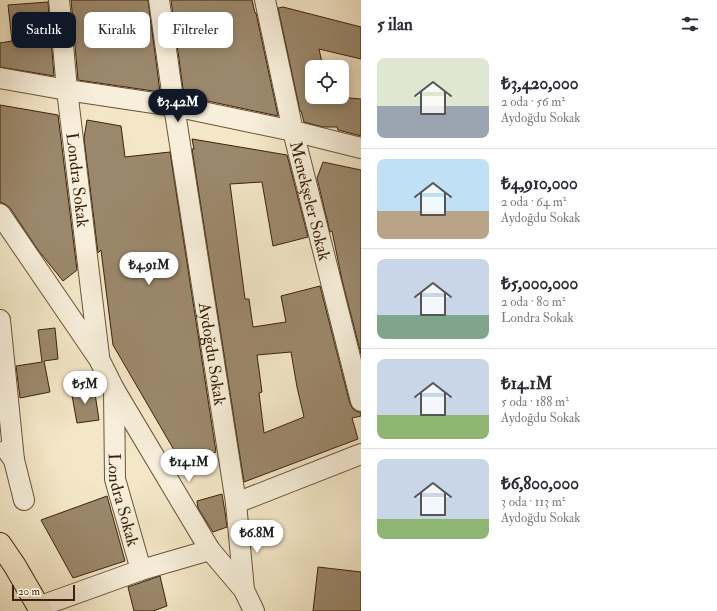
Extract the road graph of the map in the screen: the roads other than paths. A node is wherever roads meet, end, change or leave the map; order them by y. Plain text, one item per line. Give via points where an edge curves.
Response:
1 (59, 0) edge
2 (160, 0) edge
3 (264, 0) edge
4 (0, 78) edge
5 (67, 90) junction
6 (174, 106) junction
7 (293, 131) junction
8 (361, 148) edge
9 (0, 214) edge
10 (0, 320) edge
11 (99, 359) junction
12 (114, 389) junction
13 (361, 401) edge
14 (0, 438) edge
15 (361, 454) edge
16 (14, 460) junction
17 (24, 500) dead end
18 (236, 503) junction
19 (0, 544) edge
20 (210, 550) junction
21 (141, 570) junction
22 (244, 590) junction
23 (40, 609) edge
24 (254, 611) edge

1 - 5 street, Londra Sokak
2 - 6 street, Aydoğdu Sokak
3 - 7 street, Menekşeler Sokak
4 - 5 street
5 - 6 street
5 - 11 street, Londra Sokak
6 - 7 street
6 - 18 street, Aydoğdu Sokak
7 - 8 street
7 - 13 street, Menekşeler Sokak
9 - 11 street, Londra Sokak
10 - 16 street
11 - 12 street, Londra Sokak
12 - 20 street
12 - 21 street, Londra Sokak via 115,479
14 - 16 street
15 - 18 street
16 - 17 street
18 - 22 street, Aydoğdu Sokak
19 - 23 highway
20 - 21 street
20 - 22 street
21 - 23 street
22 - 24 street, Aydoğdu Sokak

